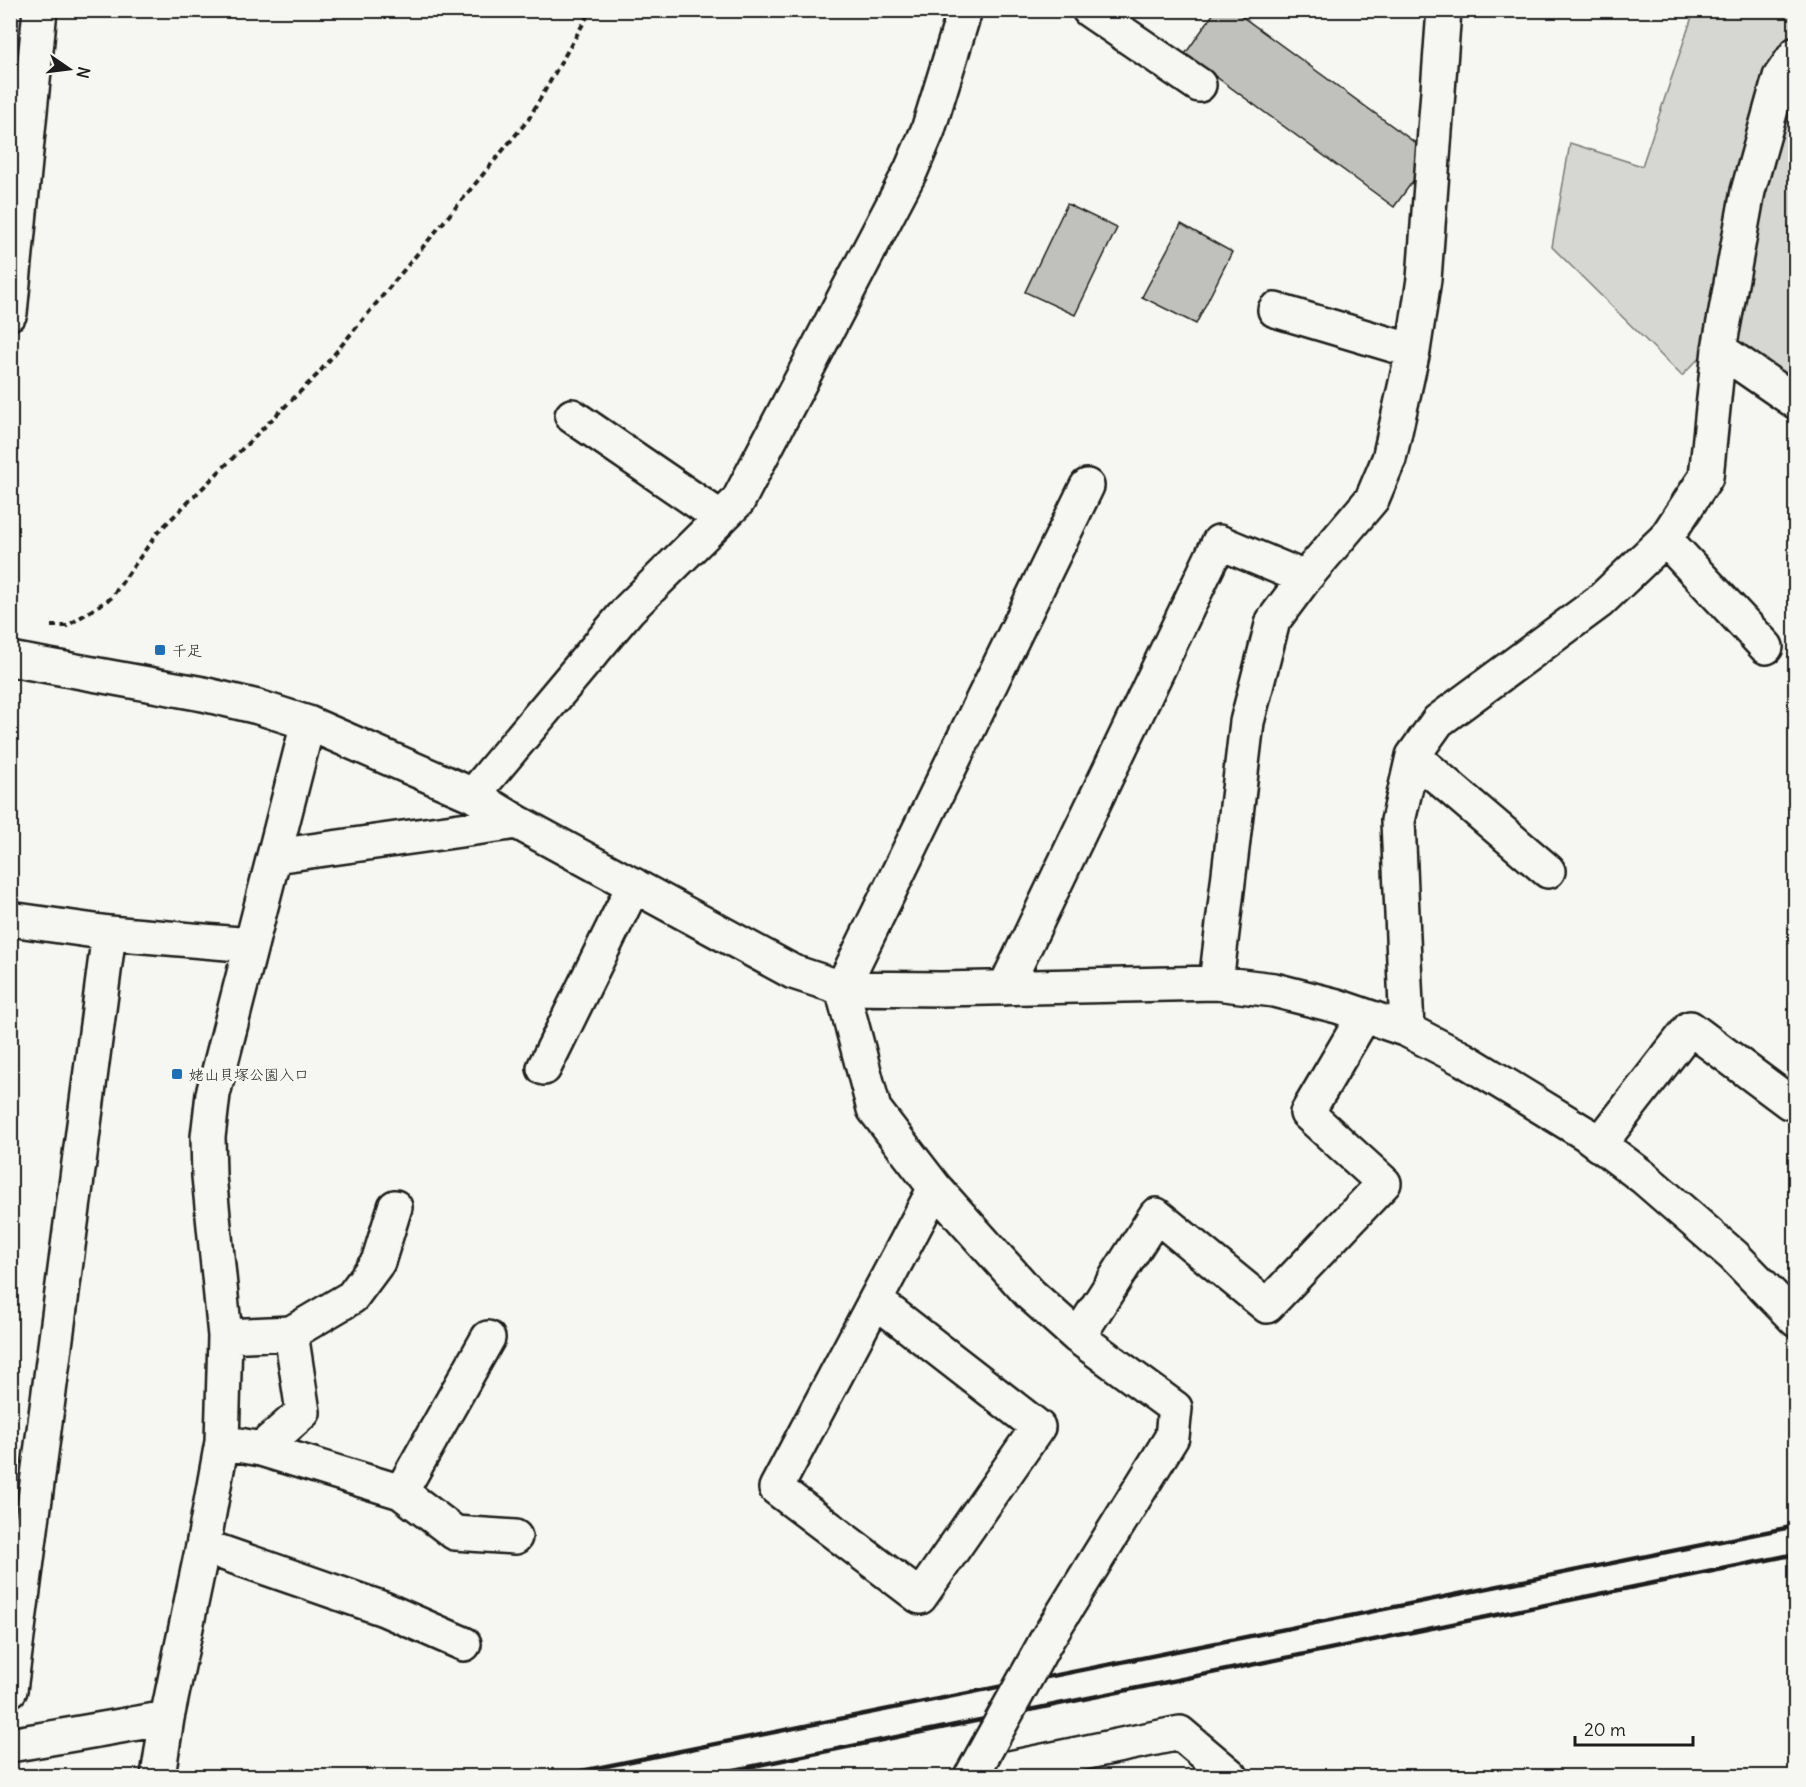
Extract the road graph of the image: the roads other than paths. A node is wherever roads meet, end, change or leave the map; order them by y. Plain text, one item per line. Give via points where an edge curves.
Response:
1 (40, 10) edge
2 (965, 10) edge
3 (1089, 10) edge
4 (1444, 10) edge
5 (1796, 54) edge
6 (1199, 85) dead end
7 (1275, 310) dead end
8 (10, 313) edge
9 (1719, 349) junction
10 (1413, 351) junction
11 (1796, 402) edge
12 (572, 416) dead end
13 (1087, 486) dead end
14 (721, 518) junction
15 (1665, 539) junction
16 (1305, 578) junction
17 (1766, 647) dead end
18 (10, 659) edge
19 (308, 723) junction
20 (1413, 756) junction
21 (473, 795) junction
22 (518, 822) junction
23 (275, 856) junction
24 (1548, 871) dead end
25 (634, 885) junction
26 (10, 919) edge
27 (109, 933) junction
28 (251, 945) junction
29 (1216, 983) junction
30 (842, 988) junction
31 (1005, 988) junction
32 (1364, 1016) junction
33 (1407, 1030) junction
34 (544, 1068) dead end
35 (1789, 1102) dead end
36 (1599, 1145) junction
37 (935, 1188) junction
38 (395, 1207) dead end
39 (876, 1301) junction
40 (1796, 1320) edge
41 (291, 1334) junction
42 (225, 1336) junction
43 (1078, 1337) junction
44 (488, 1338) dead end
45 (222, 1442) junction
46 (261, 1449) junction
47 (401, 1492) junction
48 (515, 1537) dead end
49 (203, 1546) junction
50 (464, 1644) dead end
51 (10, 1690) edge
52 (167, 1718) junction
53 (10, 1745) edge
54 (158, 1776) edge
55 (972, 1776) edge
56 (1231, 1776) edge

1 - 8 street
2 - 14 street via 928,130 911,170 738,501
3 - 6 street
4 - 10 street via 1424,279
5 - 9 street via 1780,77 1748,191
7 - 10 street
9 - 11 street
9 - 15 street via 1706,477
10 - 16 street via 1389,459 1372,499
12 - 14 street
13 - 30 street
14 - 21 street via 629,609
15 - 17 street
15 - 20 street via 1599,602 1437,721
16 - 29 street via 1273,621 1247,722
16 - 31 street via 1219,542
18 - 19 street via 203,694
19 - 21 street
19 - 23 street
20 - 24 street
20 - 33 street via 1398,821
21 - 22 street
22 - 23 street
22 - 25 street
23 - 28 street
25 - 30 street via 793,972
25 - 34 street
26 - 27 street
27 - 28 street
27 - 51 street
28 - 42 street via 213,1094 208,1137
29 - 31 street
29 - 32 street via 1274,990
30 - 31 street
30 - 37 street via 874,1109
32 - 33 street
32 - 43 street via 1307,1113 1384,1183 1267,1306 1156,1215
33 - 36 street via 1463,1059
35 - 36 street via 1690,1028
36 - 40 street via 1643,1177 1734,1256
37 - 39 street
37 - 43 street via 1030,1294
38 - 41 street via 378,1262 351,1297
39 - 39 street via 776,1488 920,1597 1038,1427
41 - 42 street
41 - 46 street via 303,1412
42 - 45 street
43 - 55 street, bridge via 1175,1408 1173,1437 1046,1641
44 - 47 street
45 - 46 street
45 - 49 street
46 - 47 street
47 - 48 street via 455,1533
49 - 50 street via 384,1609
49 - 52 street
52 - 53 street
52 - 54 street
55 - 56 street via 1180,1733

